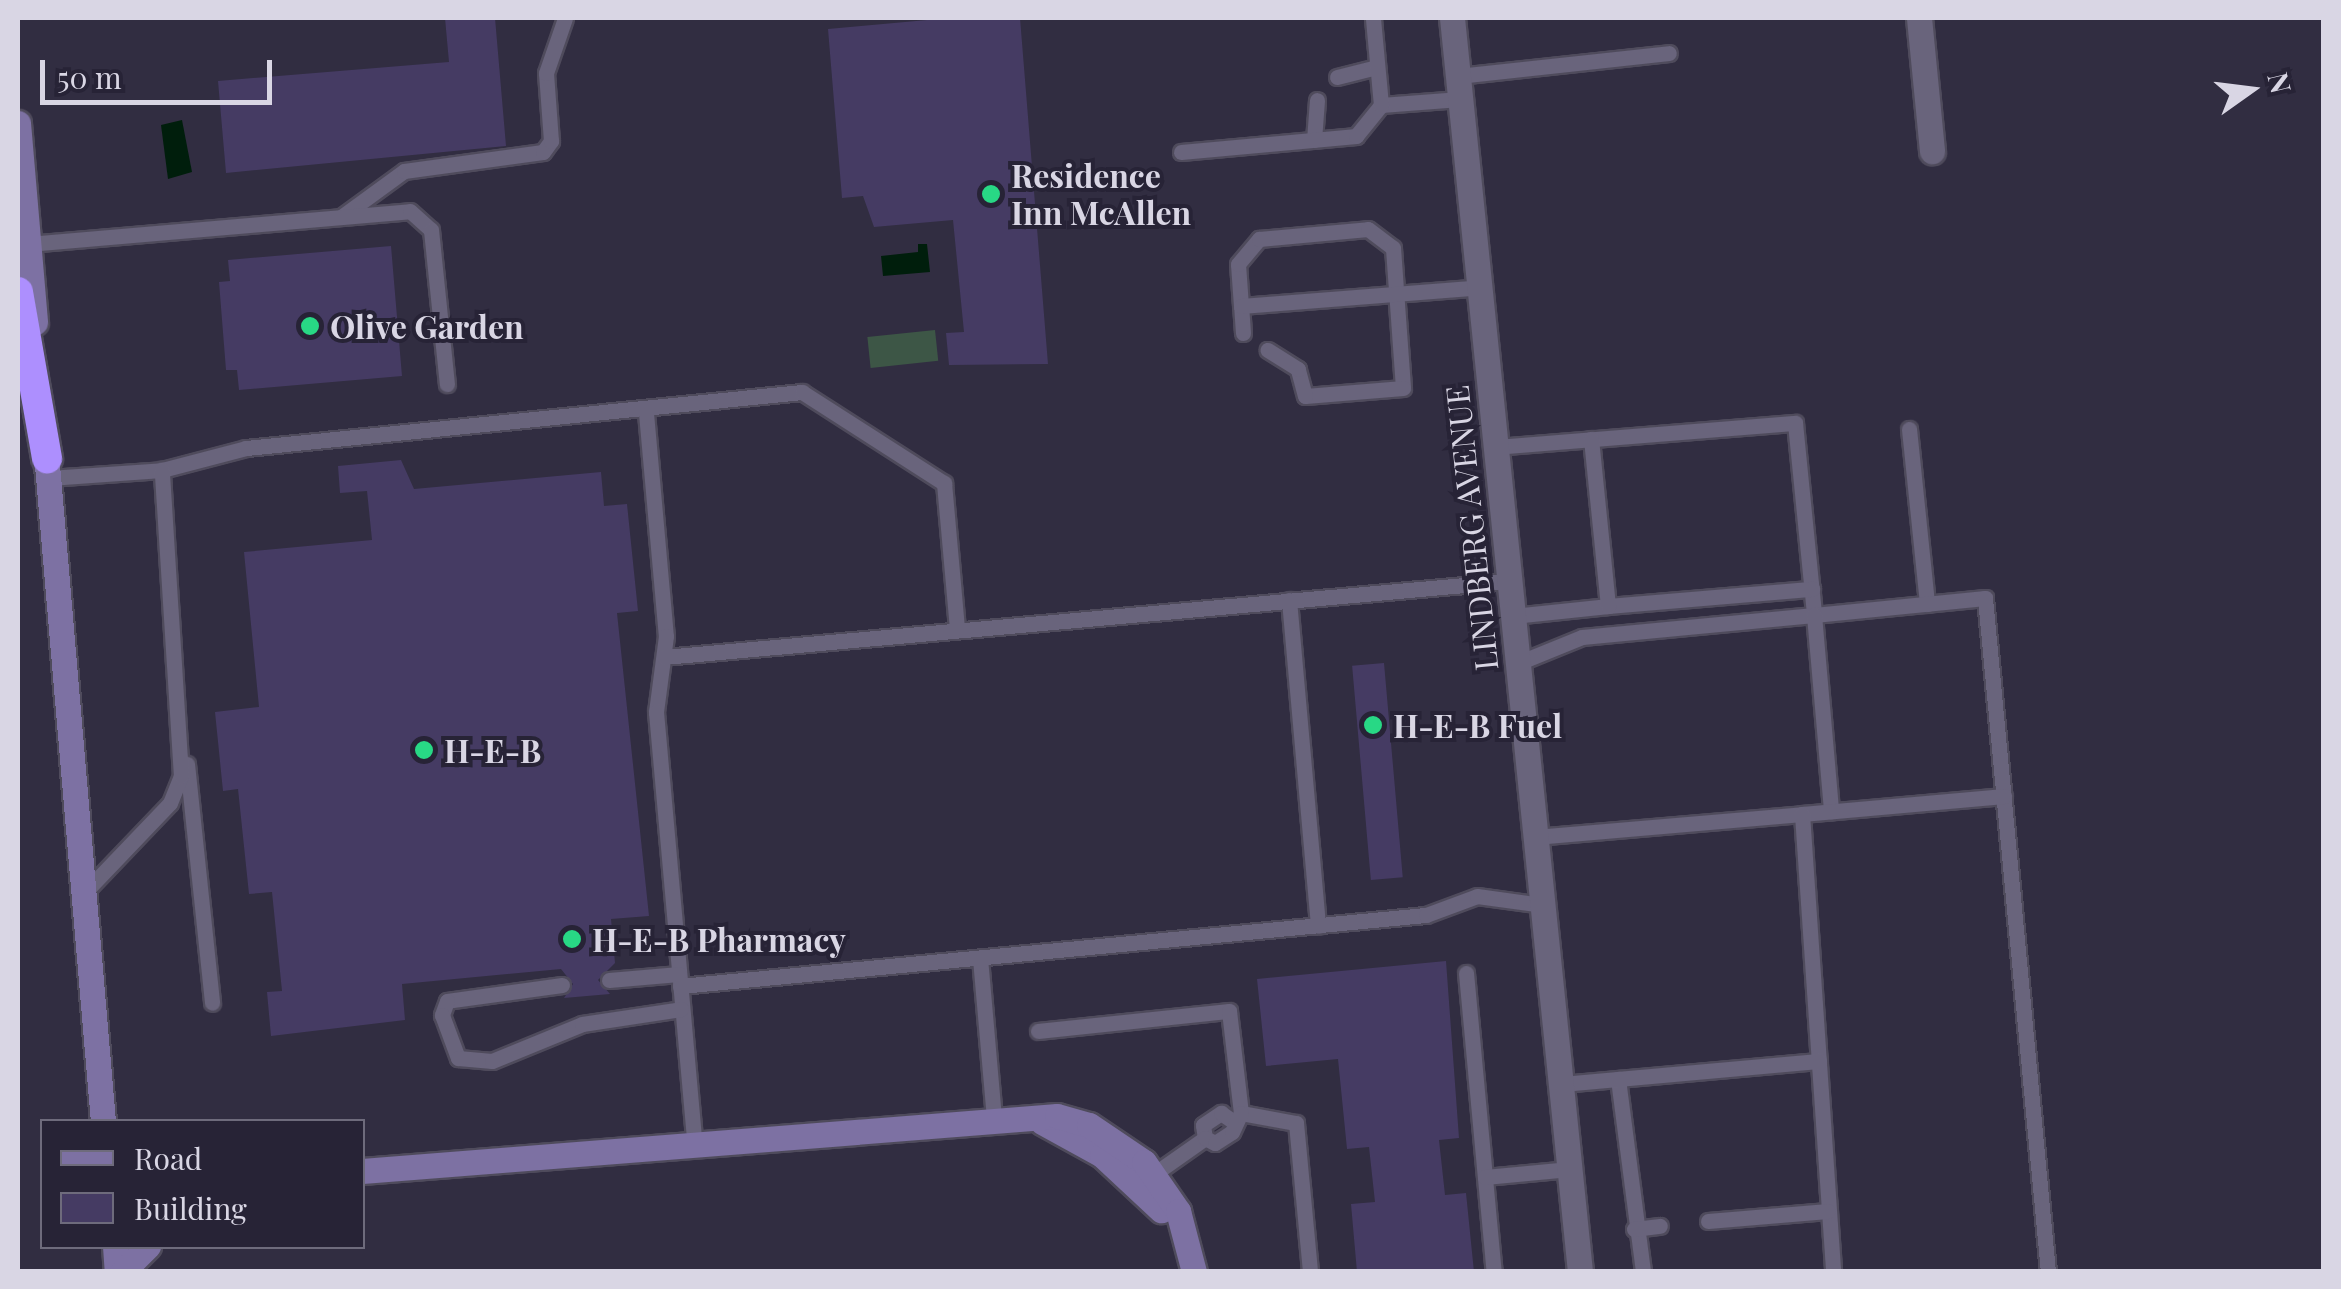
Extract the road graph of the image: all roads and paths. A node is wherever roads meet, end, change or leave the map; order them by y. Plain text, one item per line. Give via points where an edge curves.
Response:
1 (565, 18) edge
2 (1372, 18) edge
3 (1452, 18) edge
4 (1919, 18) edge
5 (1669, 53) dead end
6 (1377, 67) junction
7 (1337, 77) dead end
8 (1459, 88) junction
9 (1317, 100) dead end
10 (1381, 106) junction
11 (18, 122) edge
12 (1314, 140) junction
13 (1932, 151) dead end
14 (1181, 152) dead end
15 (340, 217) junction
16 (28, 244) junction
17 (1480, 287) junction
18 (18, 292) edge
19 (1396, 294) junction
20 (1242, 306) junction
21 (1244, 333) dead end
22 (1267, 350) dead end
23 (446, 384) dead end
24 (646, 414) junction
25 (1909, 429) dead end
26 (1591, 439) junction
27 (1496, 446) junction
28 (48, 469) junction
29 (162, 470) junction
30 (1509, 581) junction
31 (1812, 588) junction
32 (1289, 600) junction
33 (1927, 604) junction
34 (1608, 606) junction
35 (1814, 615) junction
36 (1512, 616) junction
37 (957, 628) junction
38 (664, 657) junction
39 (1518, 664) junction
40 (185, 745) junction
41 (2004, 796) junction
42 (1831, 811) junction
43 (1802, 814) junction
44 (1536, 837) junction
45 (84, 893) junction
46 (1543, 905) junction
47 (1318, 926) junction
48 (980, 958) junction
49 (1466, 974) dead end
50 (609, 980) dead end
51 (679, 980) junction
52 (562, 984) dead end
53 (212, 1004) dead end
54 (682, 1009) junction
55 (1038, 1031) dead end
56 (1818, 1061) junction
57 (1618, 1079) junction
58 (1561, 1084) junction
59 (1236, 1116) junction
60 (1034, 1117) junction
61 (104, 1119) edge
62 (994, 1119) junction
63 (694, 1140) junction
64 (1570, 1168) junction
65 (365, 1170) edge
66 (1154, 1174) junction
67 (1485, 1177) junction
68 (1828, 1211) junction
69 (1708, 1221) dead end
70 (1660, 1226) dead end
71 (1634, 1229) junction
72 (145, 1249) edge
73 (120, 1272) edge
74 (1179, 1272) edge
75 (1194, 1272) edge
76 (1310, 1272) edge
77 (1494, 1272) edge
78 (1580, 1272) edge
79 (1643, 1272) edge
80 (1832, 1272) edge
81 (2048, 1272) edge

1 - 15 lane via 546,72 551,142 542,152 404,171
2 - 6 lane
3 - 8 street, LINDBERG AVENUE
4 - 13 street
5 - 8 lane
6 - 7 lane
6 - 10 lane
8 - 10 lane
8 - 17 street, LINDBERG AVENUE
9 - 12 lane
10 - 12 lane via 1356,136
11 - 16 main road
12 - 14 lane
15 - 16 lane
15 - 23 lane via 410,210 431,230
16 - 28 main road
17 - 19 lane
17 - 27 street, LINDBERG AVENUE
18 - 28 highway
19 - 20 lane
19 - 20 lane via 1393,248 1368,228 1259,239 1238,264
19 - 22 lane via 1403,388 1305,396 1298,369
20 - 21 lane
24 - 29 lane via 246,448
24 - 37 lane via 802,392 935,472 947,498
24 - 38 lane
25 - 33 lane
26 - 27 lane
26 - 31 lane via 1796,422
26 - 34 lane
27 - 30 street, LINDBERG AVENUE
28 - 29 lane
28 - 45 main road
29 - 40 lane
30 - 32 lane
30 - 36 street, LINDBERG AVENUE
31 - 34 lane
31 - 35 lane
32 - 37 lane
32 - 47 lane
33 - 35 lane
33 - 41 lane via 1985,598
34 - 36 lane
35 - 39 lane via 1582,637
35 - 42 lane
36 - 39 street, LINDBERG AVENUE
37 - 38 lane
38 - 51 lane via 656,712
39 - 44 street, LINDBERG AVENUE
40 - 45 lane via 170,803
40 - 53 lane
41 - 42 lane
41 - 81 lane
42 - 43 lane
43 - 44 lane
43 - 56 lane
44 - 46 street, LINDBERG AVENUE
45 - 61 main road
46 - 47 lane via 1477,896 1426,915
46 - 58 street, LINDBERG AVENUE
47 - 48 lane
48 - 51 lane
48 - 62 lane
49 - 67 lane
50 - 51 lane
51 - 54 lane
52 - 54 lane via 447,1001 444,1026 458,1058 492,1060 582,1024
54 - 63 lane
55 - 59 lane via 1229,1011
56 - 57 lane
56 - 68 lane
57 - 58 lane
57 - 71 lane
58 - 64 street, LINDBERG AVENUE
59 - 66 lane via 1221,1113 1203,1125 1204,1138
59 - 76 lane via 1296,1123
60 - 62 main road
60 - 66 main road via 1088,1124
60 - 74 main road via 1148,1192
62 - 63 main road
63 - 65 main road
64 - 67 lane
64 - 78 street, LINDBERG AVENUE
66 - 75 main road via 1178,1210
67 - 77 lane
68 - 69 lane
68 - 80 lane
70 - 71 lane
71 - 79 lane
72 - 73 main road

